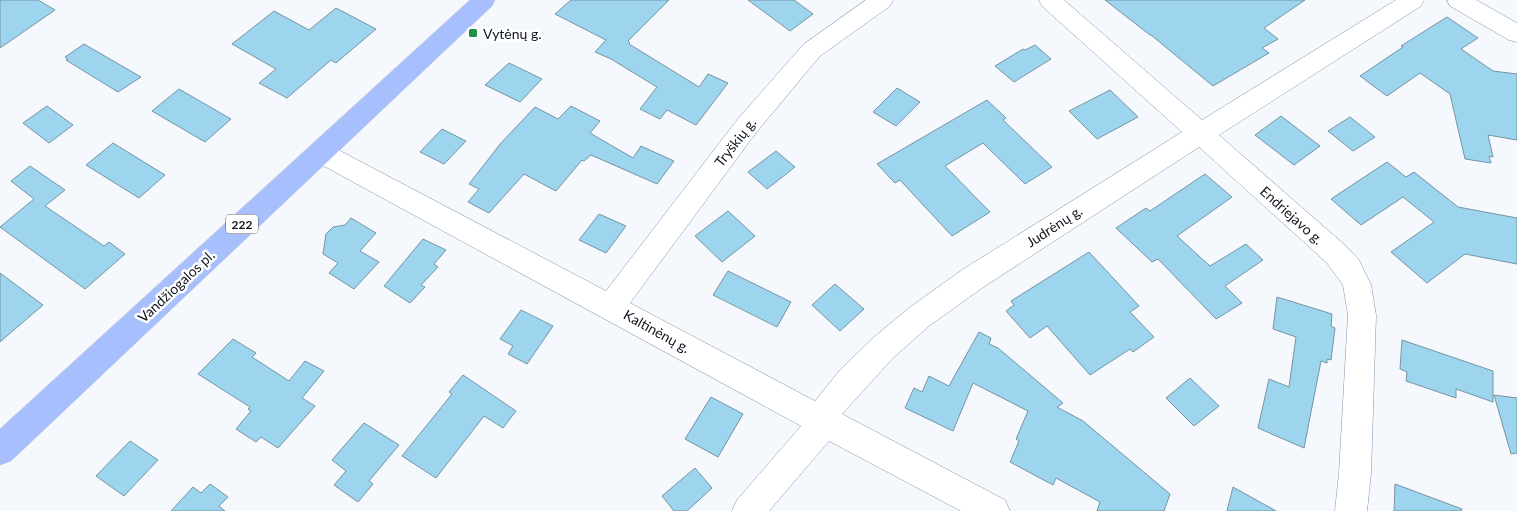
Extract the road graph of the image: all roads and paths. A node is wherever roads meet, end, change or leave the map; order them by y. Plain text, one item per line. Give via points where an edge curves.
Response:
1 (484, 0) edge
2 (882, 0) edge
3 (1050, 0) edge
4 (1413, 0) edge
5 (1458, 0) edge
6 (1517, 34) edge
7 (1202, 133) junction
8 (320, 152) junction
9 (611, 306) junction
10 (824, 423) junction
11 (0, 450) edge
12 (748, 511) edge
13 (994, 511) edge
14 (1351, 511) edge

1 - 8 main road, Vandžiogalos pl. / 222
2 - 9 street, Tryškių g. via 812,50 796,68 746,127
3 - 7 street, Endriejavo g.
4 - 7 street, Judrėnų g.
5 - 6 street
7 - 10 street, Judrėnų g. via 1022,247 919,317 850,380 828,406
7 - 14 street, Endriejavo g. via 1337,255 1358,285 1362,315
8 - 9 street, Kaltinėnų g.
8 - 11 main road, Vandžiogalos pl. / 222
9 - 10 street, Kaltinėnų g.
10 - 12 street, Judrėnų g.
10 - 13 street, Kaltinėnų g.

